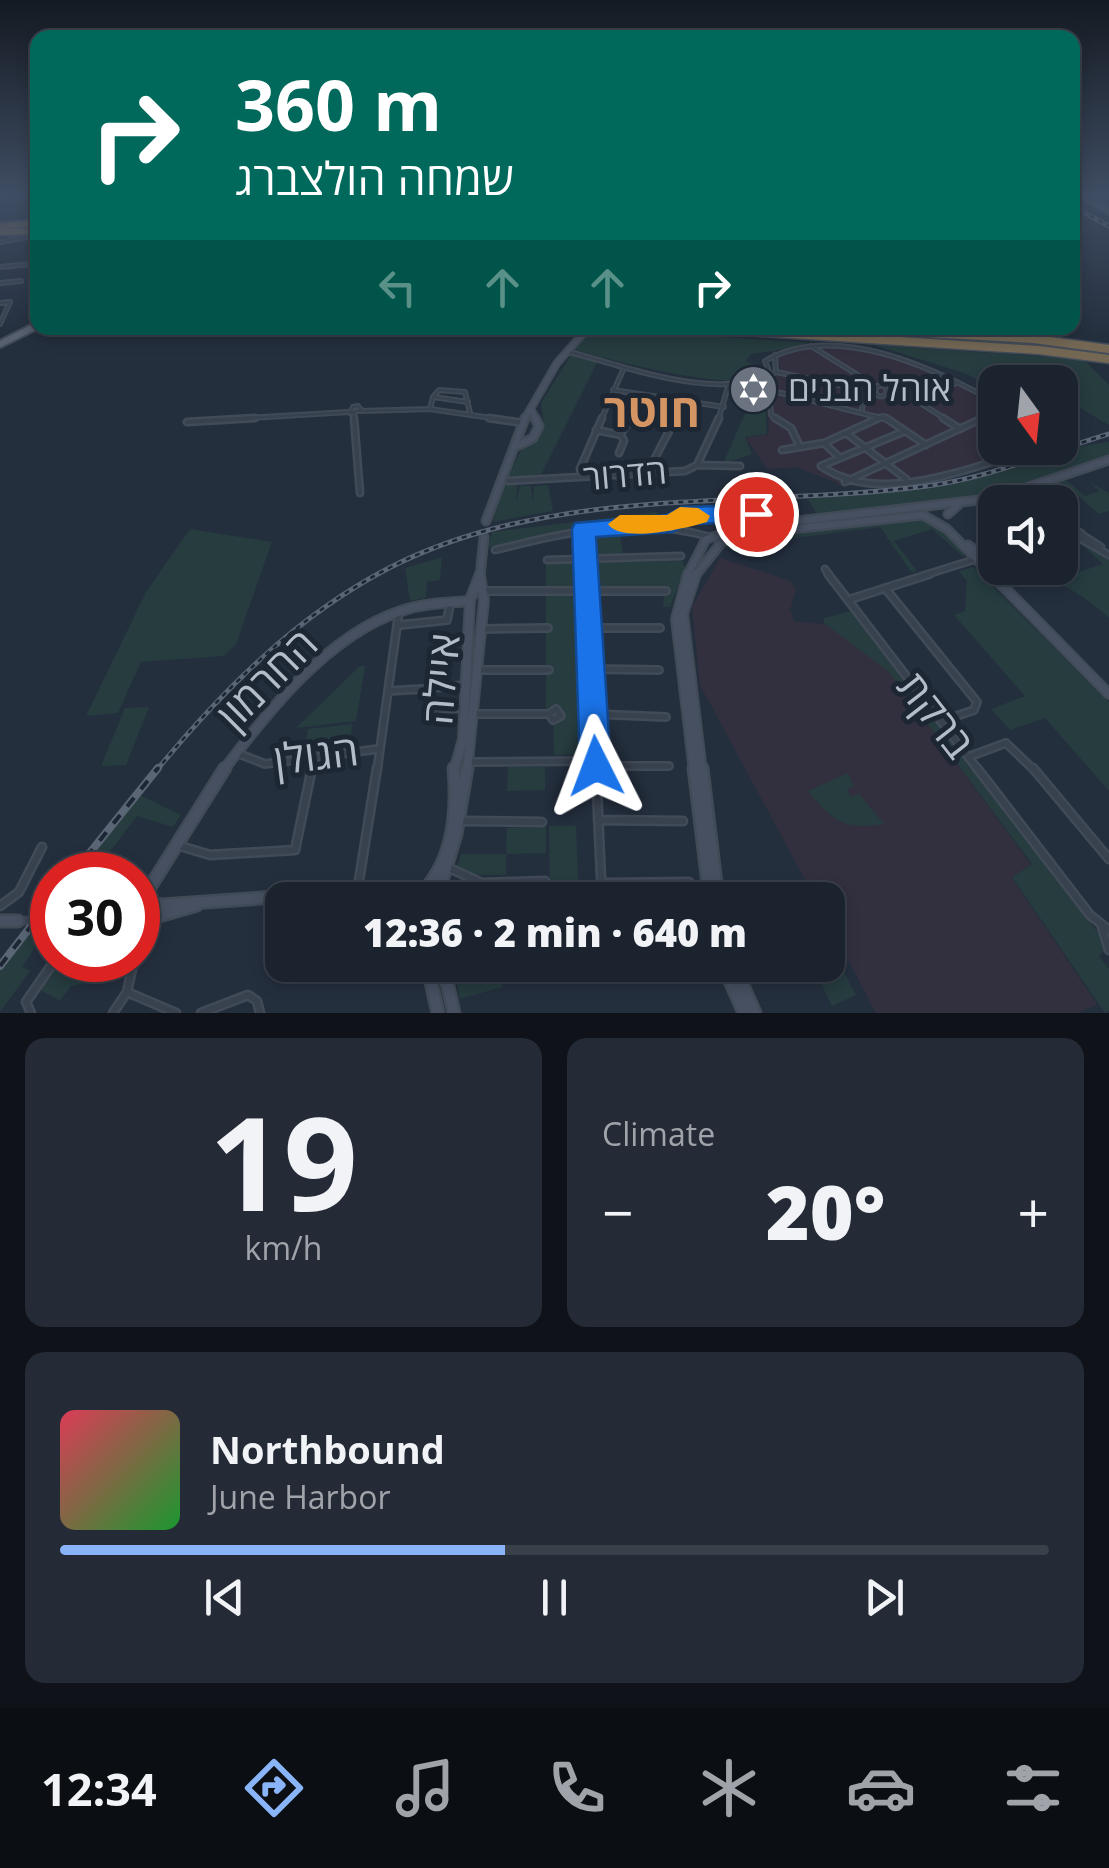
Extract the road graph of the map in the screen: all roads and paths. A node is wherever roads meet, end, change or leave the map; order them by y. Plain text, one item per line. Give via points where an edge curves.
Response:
1 (30, 264) edge
2 (0, 267) edge
3 (21, 281) dead end
4 (0, 283) edge
5 (0, 303) edge
6 (0, 324) edge
7 (30, 328) edge
8 (582, 335) edge
9 (808, 335) edge
10 (963, 335) edge
11 (0, 343) edge
12 (811, 346) junction
13 (839, 347) junction
14 (1109, 349) edge
15 (567, 351) junction
16 (775, 354) junction
17 (1109, 358) edge
18 (831, 359) junction
19 (624, 368) junction
20 (776, 372) junction
21 (770, 377) junction
22 (958, 382) junction
23 (728, 385) junction
24 (612, 390) junction
25 (875, 390) junction
26 (864, 391) junction
27 (888, 392) joint
28 (904, 393) junction
29 (978, 393) edge
30 (686, 398) junction
31 (468, 402) joint
32 (724, 407) junction
33 (430, 409) junction
34 (531, 409) junction
35 (862, 410) junction
36 (351, 413) junction
37 (470, 413) junction
38 (883, 416) junction
39 (978, 420) edge
40 (536, 421) junction
41 (187, 422) dead end
42 (525, 422) junction
43 (628, 423) dead end
44 (960, 429) junction
45 (596, 430) junction
46 (905, 431) junction
47 (844, 432) junction
48 (620, 435) junction
49 (522, 439) junction
50 (824, 443) junction
51 (798, 445) junction
52 (926, 445) junction
53 (865, 447) junction
54 (782, 450) dead end
55 (619, 453) dead end
56 (839, 456) junction
57 (1109, 460) edge
58 (978, 462) edge
59 (886, 463) junction
60 (697, 465) junction
61 (740, 466) dead end
62 (647, 474) junction
63 (582, 476) junction
64 (906, 479) junction
65 (508, 480) dead end
66 (845, 482) junction
67 (360, 494) dead end
68 (936, 504) junction
69 (960, 504) junction
70 (923, 506) junction
71 (750, 513) dead end
72 (948, 516) junction
73 (932, 518) junction
74 (486, 522) dead end
75 (672, 523) junction
76 (584, 529) junction
77 (1078, 533) edge
78 (484, 537) dead end
79 (712, 542) junction
80 (495, 550) dead end
81 (1109, 554) edge
82 (681, 556) dead end
83 (978, 558) edge
84 (978, 558) edge
85 (585, 559) junction
86 (978, 559) edge
87 (548, 560) dead end
88 (826, 569) dead end
89 (1005, 585) edge
90 (885, 588) junction
91 (666, 591) dead end
92 (587, 592) junction
93 (477, 599) junction
94 (848, 600) junction
95 (450, 603) junction
96 (398, 611) junction
97 (400, 625) junction
98 (548, 628) dead end
99 (589, 628) junction
100 (660, 628) dead end
101 (478, 629) junction
102 (591, 669) junction
103 (474, 670) junction
104 (548, 670) dead end
105 (659, 670) dead end
106 (467, 685) junction
107 (432, 688) dead end
108 (422, 689) dead end
109 (388, 691) junction
110 (1109, 691) edge
111 (431, 710) dead end
112 (468, 711) junction
113 (549, 714) dead end
114 (593, 714) junction
115 (666, 717) dead end
116 (941, 721) junction
117 (378, 749) junction
118 (237, 753) junction
119 (315, 756) junction
120 (968, 757) junction
121 (595, 764) junction
122 (464, 765) junction
123 (669, 766) dead end
124 (598, 820) junction
125 (458, 821) junction
126 (683, 821) dead end
127 (542, 822) dead end
128 (175, 844) junction
129 (42, 846) dead end
130 (1109, 859) edge
131 (447, 867) junction
132 (160, 869) edge
133 (546, 881) dead end
134 (359, 882) edge
135 (431, 882) edge
136 (442, 882) edge
137 (601, 882) edge
138 (708, 882) edge
139 (716, 882) edge
140 (265, 897) edge
141 (222, 899) junction
142 (160, 903) edge
143 (0, 906) edge
144 (160, 917) edge
145 (0, 921) edge
146 (18, 921) tunnel mouth
147 (1106, 929) edge
148 (1108, 949) edge
149 (40, 982) edge
150 (129, 982) edge
151 (432, 982) edge
152 (447, 982) edge
153 (730, 982) edge
154 (741, 982) edge
155 (127, 992) junction
156 (31, 1013) edge
157 (113, 1013) edge
158 (176, 1013) edge
159 (201, 1013) edge
160 (260, 1013) edge
161 (438, 1013) edge
162 (454, 1013) edge
163 (744, 1013) edge
164 (755, 1013) edge

1 - 2 street
3 - 4 street
5 - 6 street via 10,302
7 - 11 main road
8 - 15 street
9 - 17 highway
10 - 14 highway
12 - 13 street
12 - 16 street
12 - 18 street
13 - 18 street
13 - 22 street
15 - 19 street
15 - 34 street
16 - 20 street
16 - 21 street via 765,361
18 - 25 street
19 - 23 street
19 - 24 street
20 - 21 street
20 - 26 street
21 - 23 street
22 - 28 street via 927,394
22 - 29 street
23 - 32 street
24 - 30 street
24 - 45 street
25 - 26 street
25 - 27 street
26 - 35 street
27 - 28 street
28 - 44 street
30 - 32 street
30 - 62 street
31 - 33 street via 433,396
31 - 37 street
32 - 60 street
33 - 36 street
33 - 37 street
34 - 40 street
34 - 42 street
35 - 38 street
35 - 51 street via 769,390 772,415 791,428
36 - 41 street
36 - 67 street
37 - 42 street
38 - 46 street
38 - 47 street
39 - 44 street
40 - 42 street
40 - 49 street via 535,437
42 - 49 street
43 - 48 street
44 - 52 street
45 - 48 street
45 - 63 street
46 - 52 street
46 - 53 street
47 - 50 street
47 - 53 street
48 - 55 street
49 - 74 street via 494,487
50 - 51 street
50 - 56 street
51 - 54 street
52 - 59 street
53 - 56 street
53 - 59 street
56 - 66 street via 821,466
57 - 69 street
58 - 64 street
59 - 64 street
59 - 66 street
60 - 61 street, הדרור
60 - 62 street, הדרור
62 - 63 street, הדרור
63 - 65 street, הדרור
64 - 66 street
68 - 69 street
68 - 70 street
68 - 72 street
69 - 72 street
70 - 73 street
70 - 79 street via 746,526
71 - 75 street via 680,516
72 - 73 street
72 - 83 street
73 - 79 street via 880,517
73 - 84 street
75 - 76 street
75 - 79 street
76 - 80 street
76 - 85 street
77 - 81 street
78 - 93 street, איילה
79 - 138 street via 681,586 676,625
79 - 139 street via 682,614
82 - 85 street
85 - 87 street
85 - 92 street
86 - 90 street
88 - 94 street, ברקת
89 - 110 street
90 - 94 street
90 - 116 street via 977,702 974,710
91 - 92 street
92 - 93 street
92 - 99 street
93 - 95 street, החרמון
93 - 101 street, איילה
93 - 106 street, איילה
94 - 116 street, ברקת
95 - 96 street, החרמון
95 - 97 street via 448,620
96 - 97 street, הגולן
96 - 118 street, החרמון via 318,666
97 - 109 street, הגולן
98 - 101 street
99 - 100 street
99 - 102 street
101 - 103 street, איילה
102 - 105 street
102 - 114 street
103 - 104 street
103 - 112 street, איילה
106 - 107 street
106 - 112 street, איילה
108 - 109 street
109 - 117 street, הגולן
111 - 112 street
112 - 113 street
112 - 122 street, איילה
114 - 115 street
114 - 121 street
116 - 120 street, ברקת
117 - 119 street, הגולן
117 - 134 street
118 - 119 street, הגולן via 266,764
118 - 128 street, החרמון
119 - 128 street via 295,850 210,855
120 - 130 street via 1013,744
120 - 147 street, ברקת
121 - 122 street
121 - 123 street
121 - 124 street
122 - 125 street, איילה
122 - 135 street, איילה via 442,865
124 - 126 street
124 - 137 street
125 - 127 street
125 - 131 street, איילה
128 - 132 street, החרמון
129 - 143 street via 20,892
131 - 133 street via 482,883
131 - 136 street, איילה
140 - 141 street
141 - 142 street
141 - 144 street
145 - 146 street
147 - 148 street
149 - 156 street via 26,1002
150 - 155 street
151 - 161 street
152 - 162 street
153 - 163 street
154 - 164 street
155 - 157 street
155 - 158 street
159 - 160 street via 248,995

